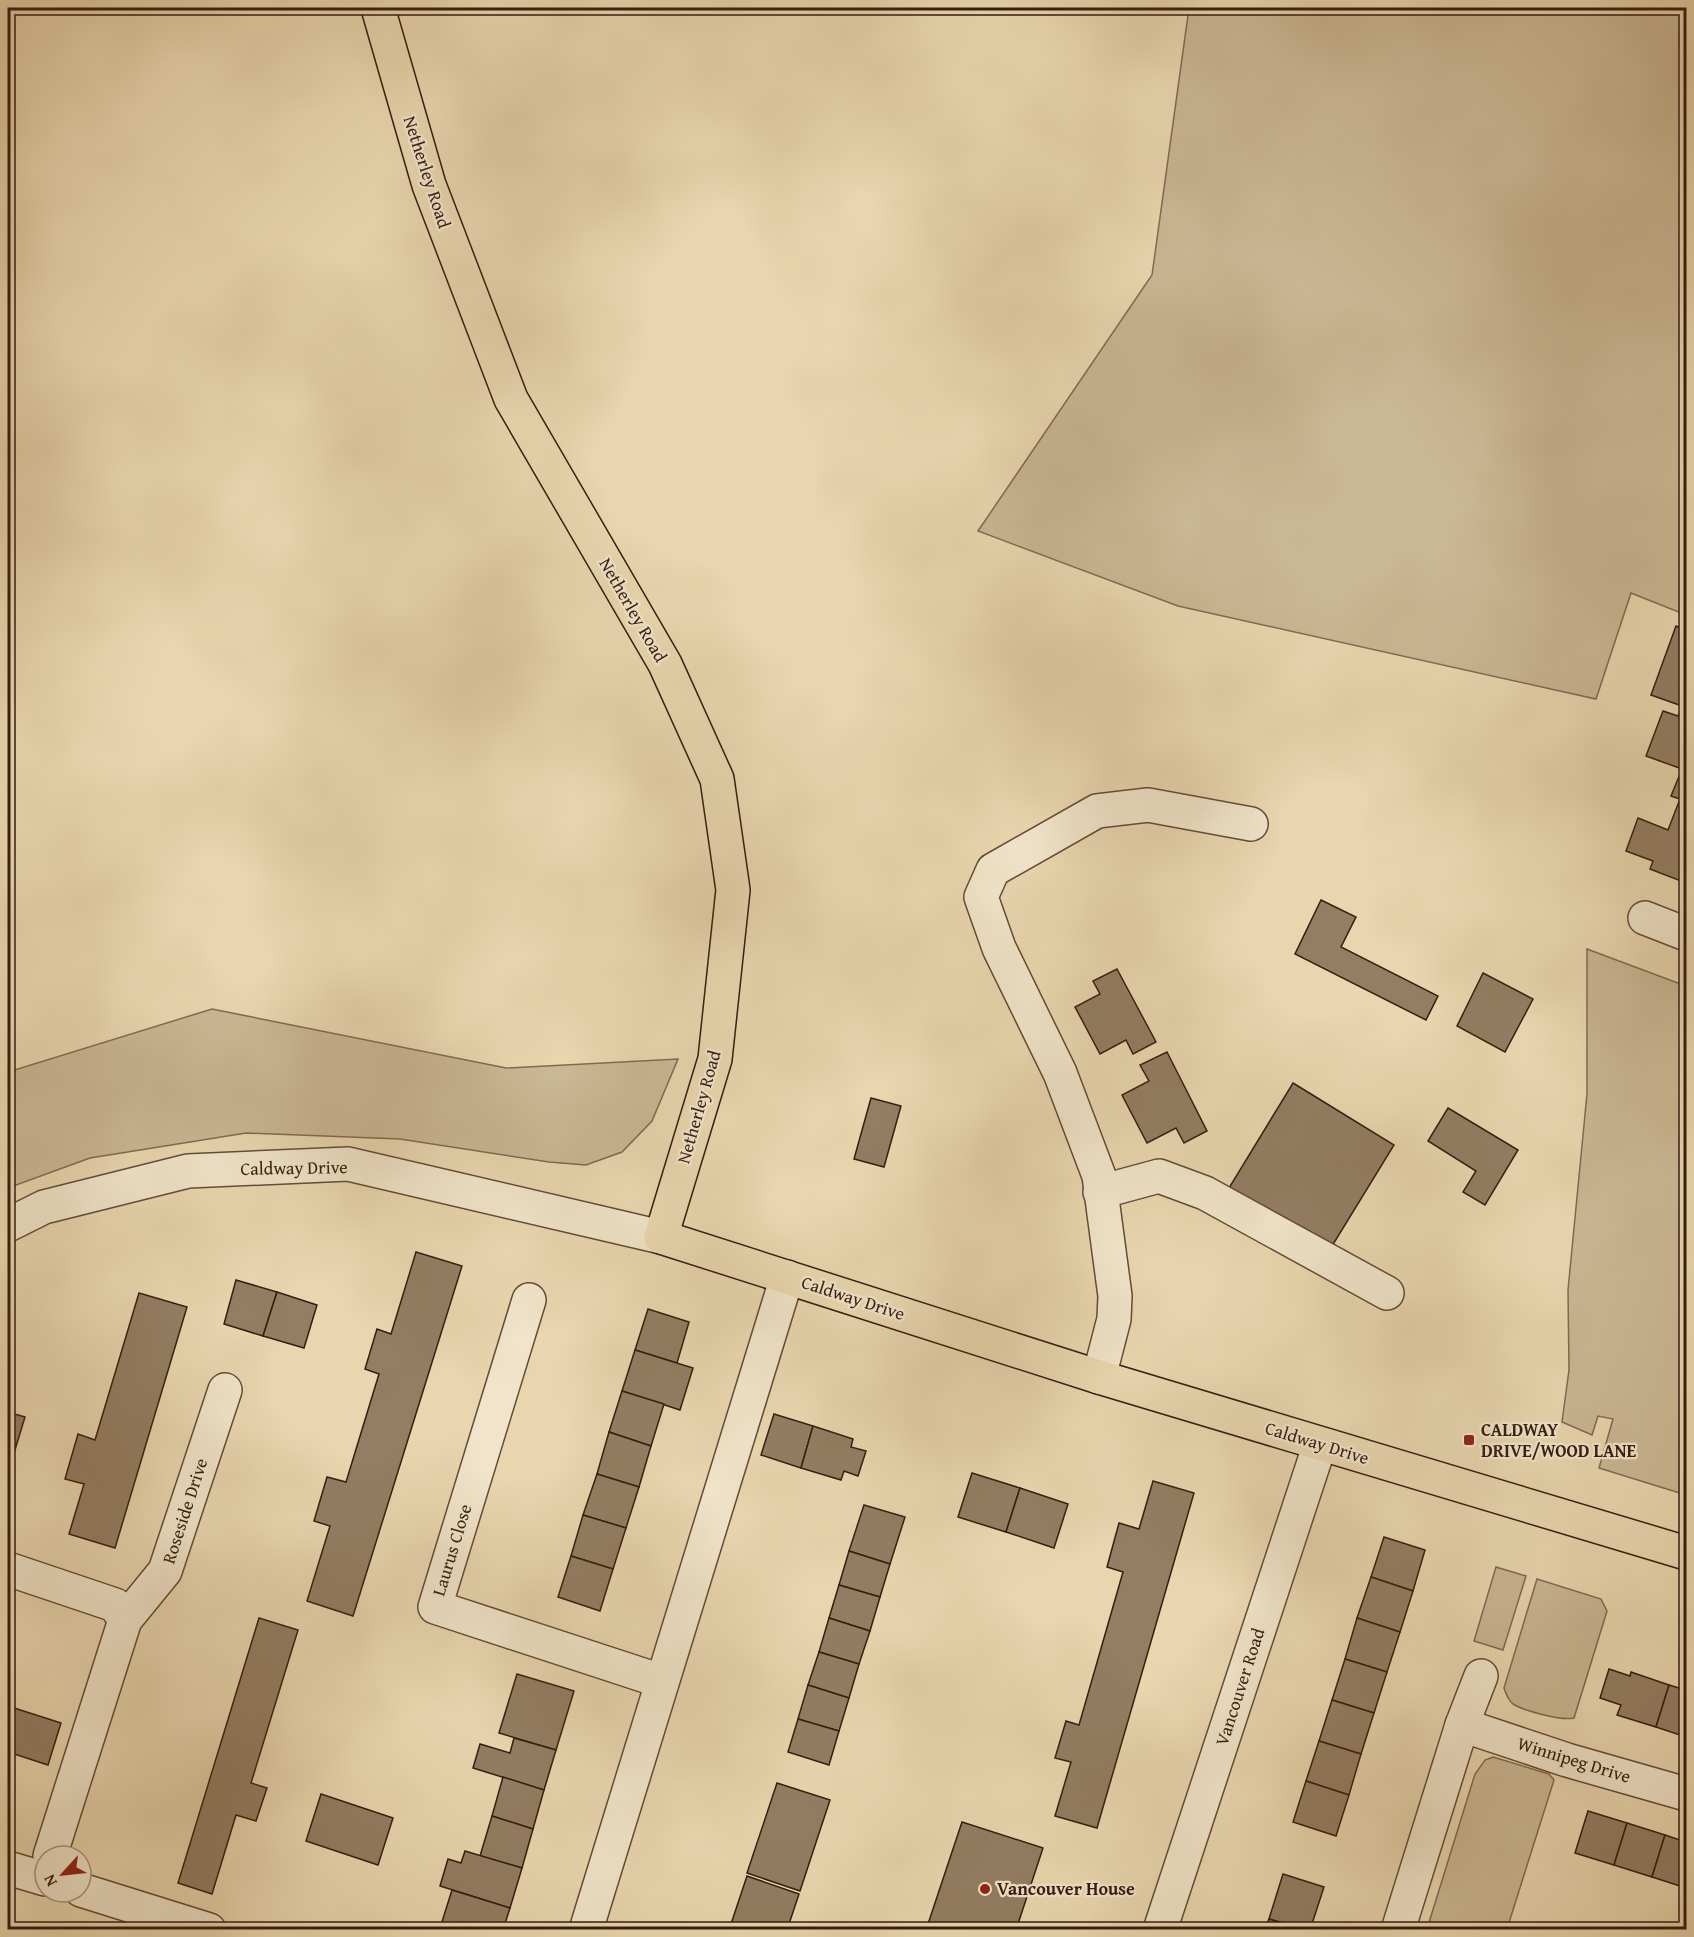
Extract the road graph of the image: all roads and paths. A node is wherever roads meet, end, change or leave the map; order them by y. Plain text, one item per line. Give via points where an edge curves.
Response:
1 (378, 8) edge
2 (1251, 824) dead end
3 (1645, 918) dead end
4 (1686, 934) edge
5 (1100, 1192) junction
6 (8, 1225) edge
7 (661, 1237) junction
8 (787, 1277) junction
9 (1387, 1293) dead end
10 (529, 1300) dead end
11 (1100, 1377) junction
12 (225, 1390) dead end
13 (1320, 1444) junction
14 (1686, 1553) edge
15 (8, 1569) edge
16 (125, 1620) junction
17 (1481, 1676) dead end
18 (660, 1681) junction
19 (1462, 1725) junction
20 (1686, 1794) edge
21 (30, 1873) edge
22 (93, 1894) edge
23 (210, 1929) edge
24 (586, 1929) edge
25 (1160, 1929) edge
26 (1398, 1929) edge

1 - 7 main road, Netherley Road via 429,185 511,399 665,664 717,779 734,890 715,1059
2 - 5 street via 1148,805 1097,811 993,870 981,897 999,948 1060,1073 1098,1176
3 - 4 street
5 - 9 street via 1159,1176 1204,1193
5 - 11 street via 1115,1296
6 - 7 street, Caldway Drive via 44,1207 188,1171 348,1164
7 - 8 main road, Caldway Drive
8 - 11 main road, Caldway Drive
8 - 18 street
10 - 18 street, Laurus Close via 435,1607
11 - 13 main road, Caldway Drive
12 - 16 street, Roseside Drive via 165,1571
13 - 14 main road, Caldway Drive
13 - 25 street, Vancouver Road
15 - 16 street via 115,1605
16 - 21 street, Roseside Drive
17 - 19 street
18 - 24 street
19 - 20 street, Winnipeg Drive
19 - 26 street
22 - 23 street

